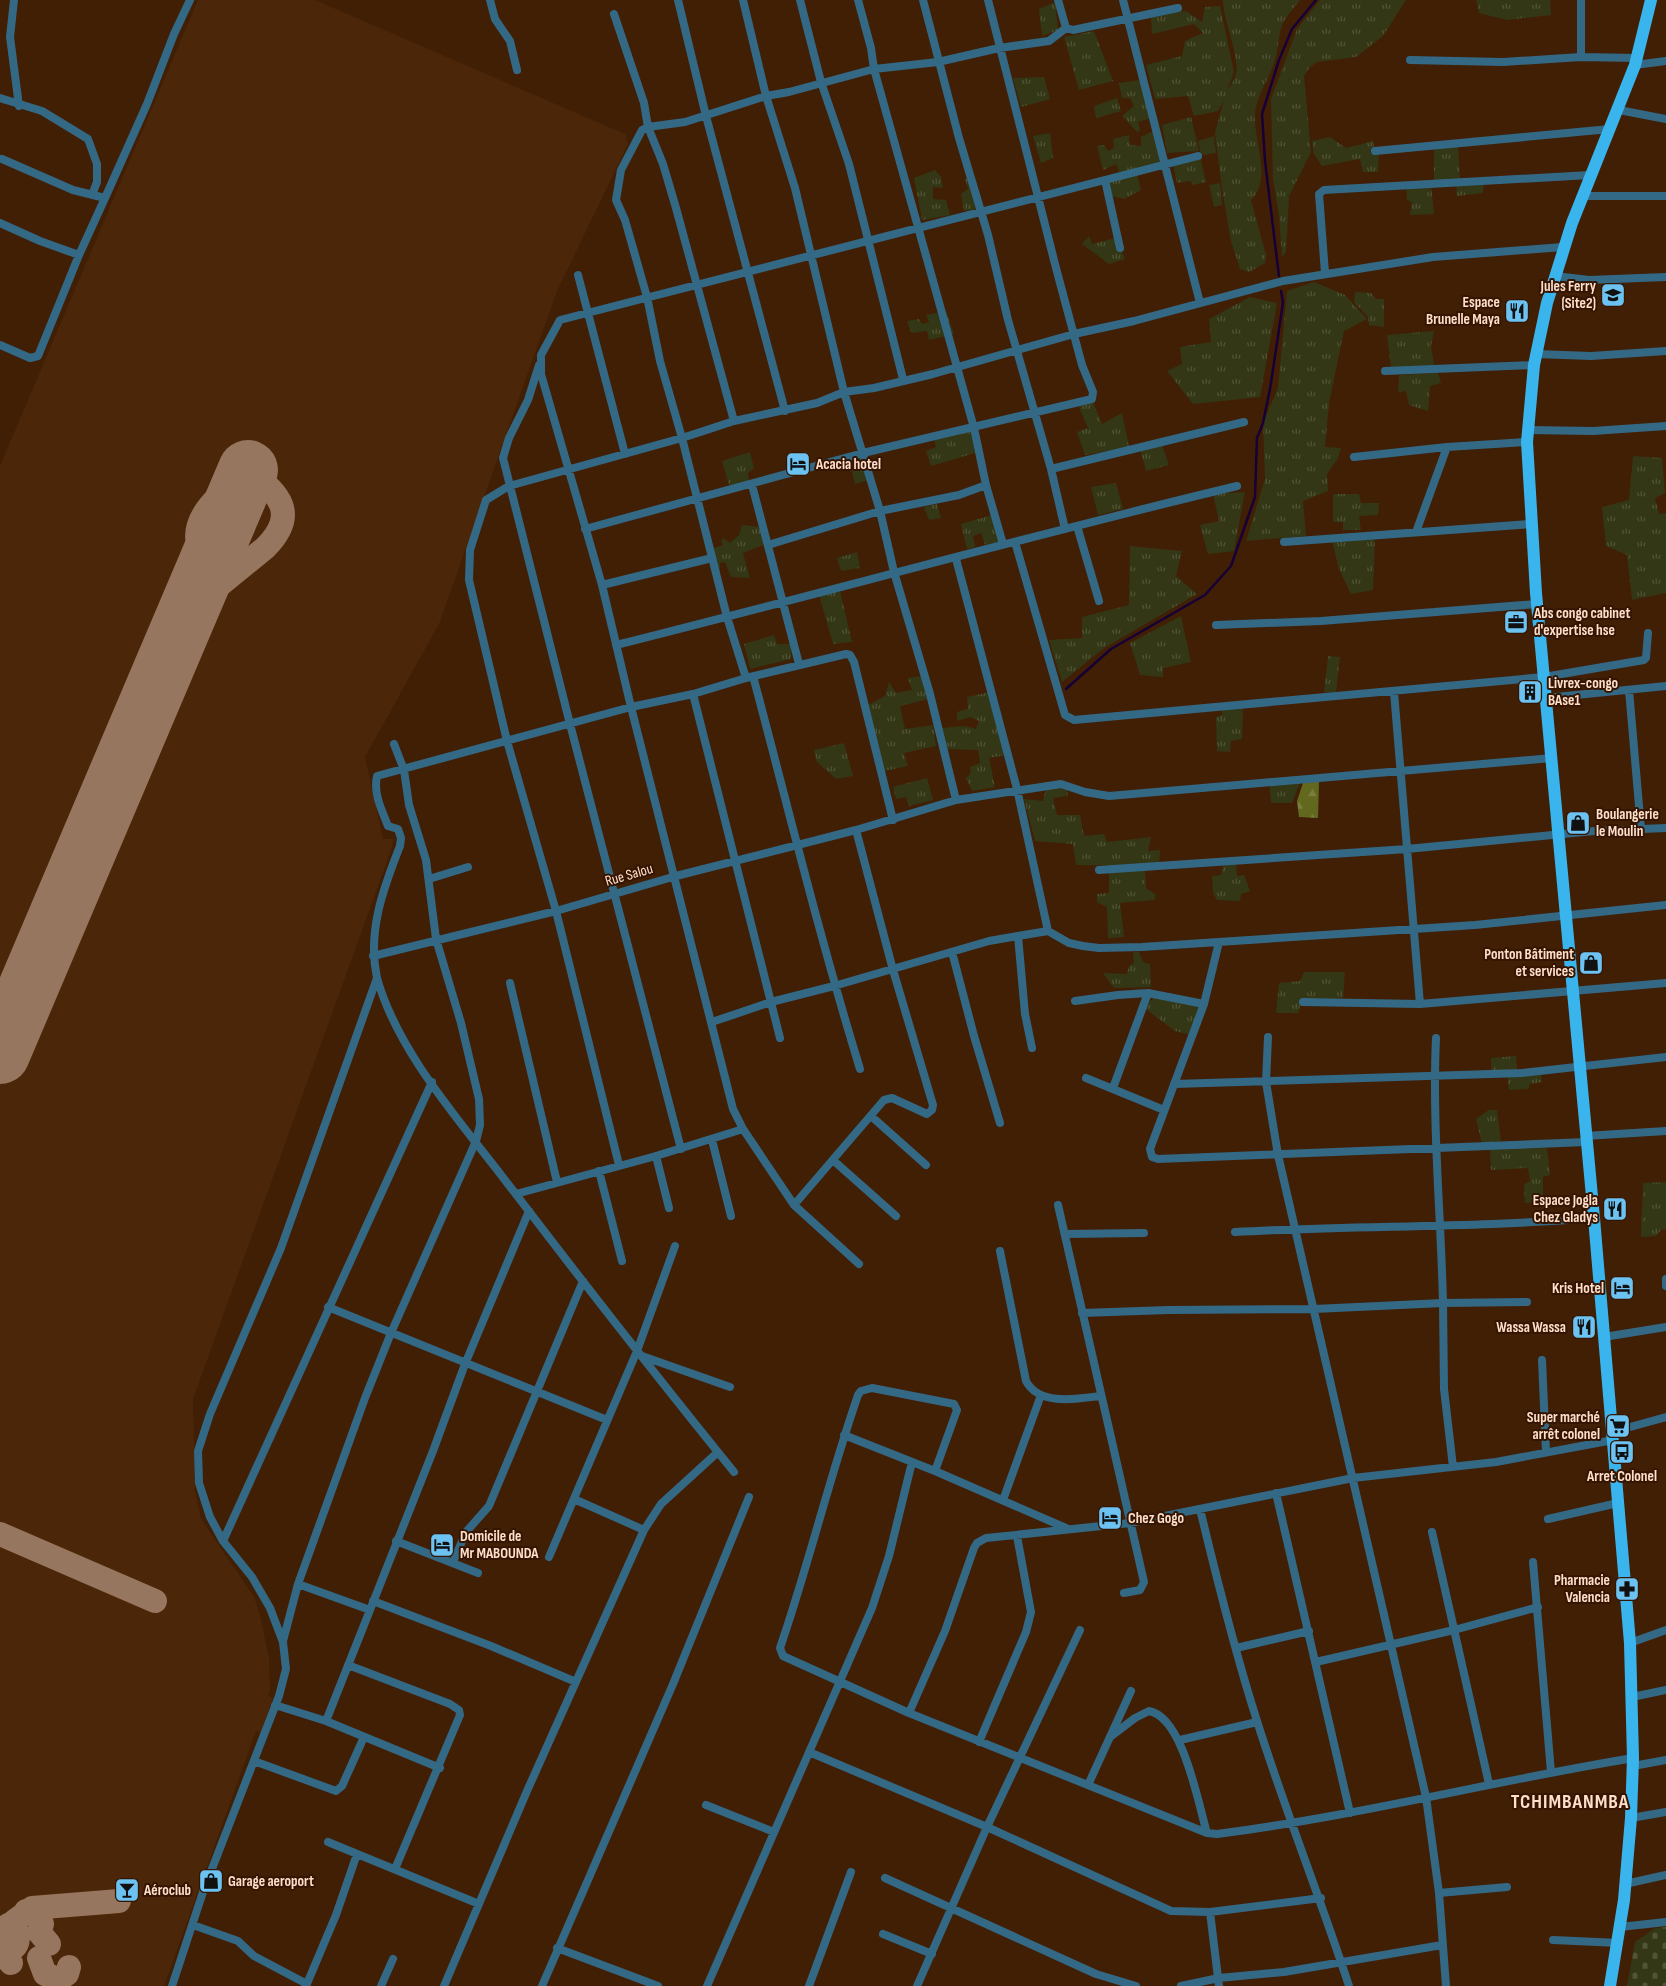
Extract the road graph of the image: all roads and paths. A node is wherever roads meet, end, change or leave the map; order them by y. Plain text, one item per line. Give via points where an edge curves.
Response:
1 (14, 0) edge
2 (190, 0) edge
3 (490, 0) edge
4 (678, 0) edge
5 (744, 0) edge
6 (800, 0) edge
7 (858, 0) edge
8 (923, 0) edge
9 (988, 0) edge
10 (1058, 0) edge
11 (1123, 0) edge
12 (1581, 0) edge
13 (1651, 0) edge
14 (1178, 8) dead end
15 (614, 14) dead end
16 (1128, 18) junction
17 (1066, 28) junction
18 (999, 48) junction
19 (1582, 58) junction
20 (1410, 60) dead end
21 (1666, 61) edge
22 (938, 62) junction
23 (1636, 62) junction
24 (517, 70) dead end
25 (874, 70) junction
26 (821, 82) junction
27 (766, 96) junction
28 (0, 98) edge
29 (19, 106) junction
30 (1619, 110) junction
31 (706, 116) junction
32 (1666, 119) edge
33 (648, 127) junction
34 (1610, 129) junction
35 (1376, 151) dead end
36 (1198, 156) dead end
37 (2, 159) dead end
38 (1166, 164) junction
39 (1590, 175) junction
40 (1105, 180) junction
41 (92, 195) junction
42 (1038, 196) junction
43 (1582, 196) junction
44 (1666, 196) edge
45 (105, 198) junction
46 (980, 211) junction
47 (0, 223) edge
48 (919, 226) junction
49 (868, 240) junction
50 (1563, 247) junction
51 (1120, 248) dead end
52 (79, 254) junction
53 (810, 256) junction
54 (749, 272) junction
55 (1326, 273) junction
56 (578, 275) dead end
57 (1555, 276) junction
58 (1666, 277) edge
59 (697, 284) junction
60 (647, 297) junction
61 (1200, 303) junction
62 (589, 311) junction
63 (1074, 334) junction
64 (0, 344) edge
65 (1016, 351) junction
66 (1666, 351) edge
67 (541, 355) junction
68 (1535, 360) junction
69 (956, 366) junction
70 (1385, 371) dead end
71 (903, 380) junction
72 (844, 392) junction
73 (785, 411) junction
74 (1034, 414) junction
75 (734, 421) junction
76 (1244, 422) dead end
77 (1666, 426) edge
78 (974, 428) junction
79 (1528, 436) junction
80 (682, 438) junction
81 (1447, 447) junction
82 (863, 453) junction
83 (625, 454) junction
84 (1354, 457) dead end
85 (567, 469) junction
86 (1051, 469) junction
87 (752, 485) junction
88 (986, 485) junction
89 (509, 486) junction
90 (1237, 486) dead end
91 (697, 500) junction
92 (880, 511) junction
93 (1531, 524) junction
94 (1077, 526) junction
95 (1065, 528) junction
96 (585, 529) junction
97 (1416, 532) junction
98 (1016, 542) junction
99 (1284, 542) dead end
100 (1003, 544) junction
101 (768, 545) junction
102 (712, 558) junction
103 (956, 559) junction
104 (894, 572) junction
105 (602, 585) junction
106 (1098, 600) dead end
107 (784, 602) junction
108 (1537, 604) junction
109 (727, 617) junction
110 (1216, 625) dead end
111 (1648, 633) dead end
112 (616, 645) junction
113 (799, 664) junction
114 (750, 677) junction
115 (1544, 677) junction
116 (1666, 686) edge
117 (1629, 690) junction
118 (1394, 692) junction
119 (693, 694) junction
120 (1546, 698) junction
121 (631, 707) junction
122 (570, 724) junction
123 (507, 741) junction
124 (394, 744) dead end
125 (1552, 758) junction
126 (404, 770) junction
127 (1400, 770) junction
128 (1017, 789) junction
129 (956, 800) junction
130 (893, 820) junction
131 (1666, 828) edge
132 (1642, 829) junction
133 (856, 830) junction
134 (1560, 836) junction
135 (798, 845) junction
136 (1407, 849) junction
137 (736, 862) junction
138 (468, 867) dead end
139 (1099, 870) dead end
140 (676, 876) junction
141 (429, 879) junction
142 (615, 894) junction
143 (1666, 905) edge
144 (556, 910) junction
145 (1566, 916) junction
146 (1414, 928) junction
147 (1048, 931) junction
148 (1018, 936) junction
149 (436, 940) junction
150 (1219, 942) junction
151 (952, 952) junction
152 (372, 956) junction
153 (893, 970) junction
154 (377, 978) junction
155 (510, 983) dead end
156 (1666, 983) edge
157 (834, 986) junction
158 (1573, 991) junction
159 (1148, 993) junction
160 (1075, 1000) dead end
161 (771, 1002) junction
162 (1303, 1002) dead end
163 (1204, 1004) junction
164 (1420, 1004) junction
165 (712, 1022) junction
166 (1268, 1037) dead end
167 (780, 1038) dead end
168 (1436, 1038) dead end
169 (1032, 1048) dead end
170 (1666, 1057) edge
171 (1580, 1066) junction
172 (860, 1069) dead end
173 (1434, 1076) junction
174 (1086, 1078) dead end
175 (432, 1082) junction
176 (1266, 1082) junction
177 (1174, 1084) junction
178 (1113, 1088) junction
179 (1164, 1110) junction
180 (871, 1116) junction
181 (1000, 1123) dead end
182 (743, 1129) junction
183 (1666, 1131) edge
184 (1585, 1139) junction
185 (712, 1140) junction
186 (476, 1141) junction
187 (681, 1149) junction
188 (1437, 1149) junction
189 (1278, 1155) junction
190 (656, 1156) junction
191 (834, 1161) junction
192 (619, 1165) junction
193 (926, 1165) dead end
194 (598, 1171) junction
195 (557, 1182) junction
196 (516, 1194) junction
197 (794, 1205) junction
198 (1058, 1205) dead end
199 (670, 1208) dead end
200 (529, 1211) junction
201 (731, 1216) dead end
202 (896, 1216) dead end
203 (1594, 1218) junction
204 (1442, 1225) junction
205 (1294, 1228) junction
206 (1235, 1232) dead end
207 (1144, 1233) dead end
208 (1065, 1234) junction
209 (675, 1246) dead end
210 (1000, 1251) dead end
211 (622, 1261) dead end
212 (859, 1264) dead end
213 (1666, 1280) edge
214 (583, 1281) junction
215 (1666, 1286) edge
216 (1527, 1302) dead end
217 (1443, 1303) junction
218 (328, 1307) junction
219 (1314, 1309) junction
220 (1082, 1314) junction
221 (1666, 1327) edge
222 (391, 1333) junction
223 (1604, 1337) junction
224 (638, 1353) junction
225 (1542, 1360) dead end
226 (465, 1364) junction
227 (730, 1387) dead end
228 (536, 1393) junction
229 (1041, 1395) junction
230 (1100, 1396) junction
231 (1666, 1417) edge
232 (608, 1420) junction
233 (844, 1435) junction
234 (1613, 1436) junction
235 (718, 1452) junction
236 (1546, 1452) junction
237 (912, 1462) junction
238 (1453, 1467) junction
239 (935, 1470) junction
240 (734, 1472) dead end
241 (1353, 1478) junction
242 (1276, 1493) junction
243 (749, 1497) dead end
244 (574, 1499) junction
245 (1003, 1500) junction
246 (1618, 1503) junction
247 (1200, 1509) junction
248 (1548, 1519) dead end
249 (1130, 1523) junction
250 (1068, 1529) junction
251 (644, 1530) junction
252 (1432, 1532) dead end
253 (1017, 1536) junction
254 (223, 1541) junction
255 (396, 1541) junction
256 (548, 1557) dead end
257 (454, 1562) junction
258 (1533, 1562) dead end
259 (478, 1573) dead end
260 (298, 1584) junction
261 (1124, 1593) dead end
262 (374, 1601) junction
263 (1538, 1607) junction
264 (370, 1610) junction
265 (1080, 1630) dead end
266 (1309, 1630) junction
267 (1454, 1630) junction
268 (1666, 1630) edge
269 (283, 1642) junction
270 (1630, 1642) junction
271 (1393, 1644) junction
272 (1236, 1648) junction
273 (1316, 1662) junction
274 (348, 1665) junction
275 (576, 1682) junction
276 (839, 1682) junction
277 (1666, 1690) edge
278 (1131, 1691) dead end
279 (1632, 1697) junction
280 (275, 1705) junction
281 (909, 1713) junction
282 (326, 1721) junction
283 (1257, 1722) junction
284 (1110, 1736) junction
285 (364, 1737) junction
286 (1180, 1740) junction
287 (979, 1742) junction
288 (809, 1752) junction
289 (1018, 1758) junction
290 (1666, 1760) edge
291 (254, 1761) junction
292 (1633, 1762) junction
293 (440, 1768) junction
294 (1551, 1772) junction
295 (1489, 1784) junction
296 (1088, 1785) junction
297 (1426, 1797) junction
298 (706, 1805) dead end
299 (1666, 1812) edge
300 (1350, 1813) junction
301 (1631, 1818) junction
302 (1294, 1824) junction
303 (987, 1827) junction
304 (774, 1832) junction
305 (1207, 1833) junction
306 (328, 1842) dead end
307 (357, 1854) junction
308 (395, 1869) junction
309 (851, 1872) dead end
310 (1666, 1875) edge
311 (885, 1878) dead end
312 (1625, 1884) junction
313 (1506, 1887) dead end
314 (1439, 1894) junction
315 (1321, 1898) junction
316 (479, 1904) junction
317 (952, 1909) junction
318 (1210, 1912) junction
319 (1666, 1922) edge
320 (193, 1925) junction
321 (1620, 1927) junction
322 (883, 1934) dead end
323 (1554, 1940) dead end
324 (1618, 1943) junction
325 (1442, 1945) junction
326 (558, 1948) junction
327 (932, 1954) junction
328 (392, 1958) dead end
329 (1341, 1961) junction
330 (1219, 1982) edge
331 (307, 1985) edge
332 (172, 1986) edge
333 (381, 1986) edge
334 (444, 1986) edge
335 (542, 1986) edge
336 (658, 1986) edge
337 (707, 1986) edge
338 (809, 1986) edge
339 (918, 1986) edge
340 (1136, 1986) edge
341 (1181, 1986) edge
342 (1349, 1986) edge
343 (1446, 1986) edge
344 (1610, 1986) edge

1 - 29 street via 10,37
2 - 45 street
3 - 24 street via 496,19 510,42
4 - 31 street
5 - 27 street
6 - 26 street
7 - 25 street
8 - 22 street
9 - 18 street
10 - 17 street
11 - 16 street
12 - 19 street
13 - 23 highway
14 - 16 street
15 - 33 street via 644,103
16 - 17 street via 1073,30
16 - 38 street
17 - 18 street via 1049,41
18 - 22 street
18 - 42 street
19 - 20 street via 1503,62
19 - 23 street
21 - 23 street
22 - 25 street
22 - 46 street
23 - 30 highway
25 - 26 street
25 - 48 street
26 - 27 street
26 - 49 street via 849,164
27 - 31 street
27 - 53 street via 794,188
28 - 29 street
29 - 41 street via 42,111 88,139 97,164 97,182
30 - 32 street
30 - 34 highway
31 - 33 street
31 - 54 street
33 - 59 street via 663,164
33 - 60 street via 642,130 621,170 616,200
34 - 35 street
34 - 39 highway
36 - 38 street
37 - 41 street
38 - 40 street
38 - 61 street
39 - 43 highway
39 - 55 street via 1324,190 1319,194
40 - 42 street
40 - 51 street
41 - 45 street
42 - 46 street
42 - 63 street
43 - 44 street
43 - 50 highway
45 - 52 street
46 - 48 street
46 - 65 street
47 - 52 street
48 - 49 street
48 - 69 street
49 - 53 street
49 - 71 street
50 - 55 street via 1433,257
50 - 57 highway
52 - 64 street via 38,356 30,358
53 - 54 street
53 - 72 street via 825,305
54 - 59 street
54 - 73 street
55 - 61 street
56 - 62 street
57 - 58 street via 1589,280
57 - 68 highway
59 - 60 street
59 - 75 street
60 - 62 street
60 - 80 street via 660,360
61 - 63 street
62 - 67 street via 560,320
62 - 83 street
63 - 65 street
63 - 74 street via 1093,397 1090,401
65 - 69 street
65 - 74 street
66 - 68 street
67 - 85 street via 542,374
67 - 89 street via 528,400 503,458
68 - 70 street
68 - 79 highway
69 - 71 street
69 - 78 street
71 - 72 street
72 - 73 street
72 - 82 street
73 - 75 street
74 - 78 street
74 - 86 street
75 - 80 street
76 - 86 street
77 - 79 street
78 - 82 street
78 - 88 street
79 - 81 street
79 - 93 highway
80 - 83 street
80 - 91 street
81 - 84 street
81 - 97 street
82 - 87 street
82 - 92 street
83 - 85 street
85 - 89 street
85 - 96 street
86 - 95 street
87 - 91 street
87 - 101 street
88 - 92 street via 959,495
88 - 100 street
89 - 122 street
89 - 123 street via 486,500 470,550 469,580
90 - 94 street
91 - 96 street
91 - 102 street
92 - 101 street
92 - 104 street
93 - 97 street
93 - 108 highway
94 - 95 street
94 - 106 street
95 - 98 street
96 - 105 street
97 - 99 street
98 - 100 street
98 - 118 street via 1065,715 1070,719
100 - 103 street
101 - 107 street
102 - 105 street
102 - 109 street
103 - 104 street
103 - 128 street
104 - 107 street
104 - 129 street via 930,694
105 - 112 street
107 - 109 street
107 - 113 street
108 - 110 street via 1321,621
108 - 115 highway
109 - 112 street
109 - 114 street
111 - 115 street via 1644,660
112 - 121 street
113 - 114 street
113 - 130 street via 841,654 853,658
114 - 119 street
114 - 135 street
115 - 118 street
115 - 120 highway
116 - 117 street
117 - 120 street
117 - 132 street
118 - 127 street
119 - 121 street
119 - 137 street
120 - 125 highway
121 - 122 street
121 - 140 street
122 - 123 street
122 - 142 street
123 - 126 street
123 - 144 street
124 - 126 street
125 - 127 street, Rue Salou
125 - 134 highway
126 - 141 street via 409,805
126 - 152 street via 377,776 375,788 388,826 398,830 401,838 379,902
127 - 128 street, Rue Salou via 1110,796 1061,784
127 - 136 street
128 - 129 street, Rue Salou
128 - 147 street
129 - 130 street, Rue Salou
130 - 133 street, Rue Salou
131 - 132 street
132 - 134 street
133 - 135 street, Rue Salou
133 - 153 street
134 - 136 street
134 - 145 highway
135 - 137 street, Rue Salou
135 - 157 street
136 - 139 street
136 - 146 street
137 - 140 street, Rue Salou
137 - 161 street
138 - 141 street
140 - 142 street, Rue Salou
140 - 165 street
141 - 149 street
142 - 144 street, Rue Salou
142 - 187 street
143 - 145 street
144 - 149 street, Rue Salou
144 - 192 street
145 - 146 street
145 - 158 highway
146 - 150 street
146 - 164 street
147 - 148 street
147 - 150 street via 1069,943 1099,948
148 - 151 street
148 - 169 street via 1024,1014
149 - 152 street, Rue Salou
149 - 186 street via 479,1099 480,1125
150 - 163 street
151 - 153 street
151 - 181 street
152 - 154 street
153 - 157 street
153 - 180 street via 933,1105 927,1114 888,1098
154 - 175 street via 395,1026
154 - 254 street via 281,1248 200,1441 198,1462 202,1495
155 - 195 street
156 - 158 street
157 - 161 street
157 - 172 street
158 - 164 street
158 - 171 highway
159 - 160 street
159 - 163 street
159 - 178 street
161 - 165 street
161 - 167 street
162 - 164 street
163 - 177 street
165 - 182 street via 733,1109
166 - 176 street
168 - 173 street
170 - 171 street
171 - 173 street
171 - 184 highway
173 - 176 street
173 - 188 street
174 - 178 street
175 - 186 street
175 - 218 street
176 - 177 street
176 - 189 street
177 - 179 street
178 - 179 street
179 - 189 street via 1150,1149 1155,1159
180 - 191 street
180 - 193 street
182 - 185 street
182 - 197 street
183 - 184 street
184 - 188 street
184 - 203 highway
185 - 187 street
185 - 201 street
186 - 196 street
186 - 222 street
187 - 190 street
188 - 189 street
188 - 204 street
189 - 205 street
190 - 192 street
190 - 199 street
191 - 197 street
191 - 202 street
192 - 194 street
194 - 195 street
194 - 211 street
195 - 196 street
196 - 200 street
197 - 212 street
198 - 208 street
200 - 214 street
200 - 226 street
203 - 204 street via 1523,1224
203 - 223 highway
204 - 205 street
204 - 217 street
205 - 206 street
205 - 219 street
207 - 208 street
208 - 220 street
209 - 224 street
210 - 229 street via 1026,1381
213 - 215 street
214 - 224 street
214 - 228 street
216 - 217 street
217 - 219 street
217 - 238 street via 1444,1389
218 - 222 street
218 - 254 street
219 - 220 street
219 - 241 street
220 - 230 street
221 - 223 street
222 - 226 street
222 - 260 street
223 - 234 highway
224 - 227 street
224 - 232 street
224 - 235 street
225 - 236 street
226 - 228 street
226 - 255 street
228 - 232 street
228 - 257 street via 489,1506 466,1532
229 - 230 street via 1065,1399
229 - 245 street
230 - 249 street
231 - 234 street
232 - 244 street
233 - 237 street
233 - 239 street via 858,1395 867,1389 954,1404 957,1410
233 - 276 street via 780,1648 782,1656 788,1660
234 - 236 street
234 - 246 highway
235 - 240 street
235 - 251 street via 661,1504
236 - 238 street
237 - 239 street
237 - 276 street via 881,1583
238 - 241 street
239 - 245 street
241 - 242 street
241 - 271 street
242 - 247 street
242 - 266 street
243 - 326 street via 673,1684
244 - 251 street
244 - 256 street
245 - 250 street
246 - 248 street
246 - 270 highway
247 - 249 street
247 - 272 street
249 - 250 street
249 - 261 street via 1144,1582 1140,1590
250 - 253 street
251 - 275 street
252 - 267 street
253 - 281 street via 986,1538 977,1543 945,1631
253 - 287 street via 1032,1612
254 - 269 street via 270,1608
255 - 257 street
255 - 262 street
257 - 259 street
258 - 263 street
260 - 264 street
260 - 269 street
262 - 264 street
262 - 275 street
263 - 267 street
263 - 294 street
264 - 274 street
265 - 289 street
266 - 272 street
266 - 273 street
267 - 271 street
267 - 295 street
268 - 270 street
269 - 280 street via 286,1669
270 - 279 highway
271 - 273 street
271 - 297 street
272 - 283 street
273 - 300 street
274 - 282 street
274 - 293 street via 459,1710 459,1721
275 - 316 street
276 - 281 street
276 - 288 street
277 - 279 street
278 - 284 street
279 - 292 highway
280 - 282 street
280 - 291 street
281 - 287 street
282 - 285 street
283 - 286 street
283 - 302 street
284 - 286 street via 1149,1711 1163,1716
284 - 296 street
285 - 291 street via 342,1786 336,1791
285 - 293 street
286 - 305 street
287 - 289 street
288 - 303 street
288 - 304 street
289 - 296 street
289 - 303 street
290 - 292 street
291 - 320 street
292 - 294 street
292 - 301 highway
293 - 308 street
294 - 295 street
295 - 297 street
296 - 305 street
297 - 300 street
297 - 314 street
298 - 304 street
299 - 301 street
300 - 302 street
301 - 312 highway
302 - 305 street
302 - 315 street
303 - 317 street
303 - 318 street via 1171,1911
304 - 337 street
306 - 307 street
307 - 308 street
307 - 331 street
308 - 316 street
309 - 338 street
310 - 312 street
311 - 317 street
312 - 321 highway
313 - 314 street
314 - 325 street
315 - 318 street
315 - 329 street
316 - 334 street
317 - 327 street
317 - 340 street via 1096,1974
318 - 330 street
319 - 321 street
320 - 331 street via 236,1939 254,1956
320 - 332 street
321 - 324 highway
322 - 327 street
323 - 324 street
324 - 344 highway
325 - 329 street
325 - 343 street
326 - 335 street
326 - 336 street
327 - 339 street
328 - 333 street
329 - 330 street
329 - 342 street
330 - 341 street

